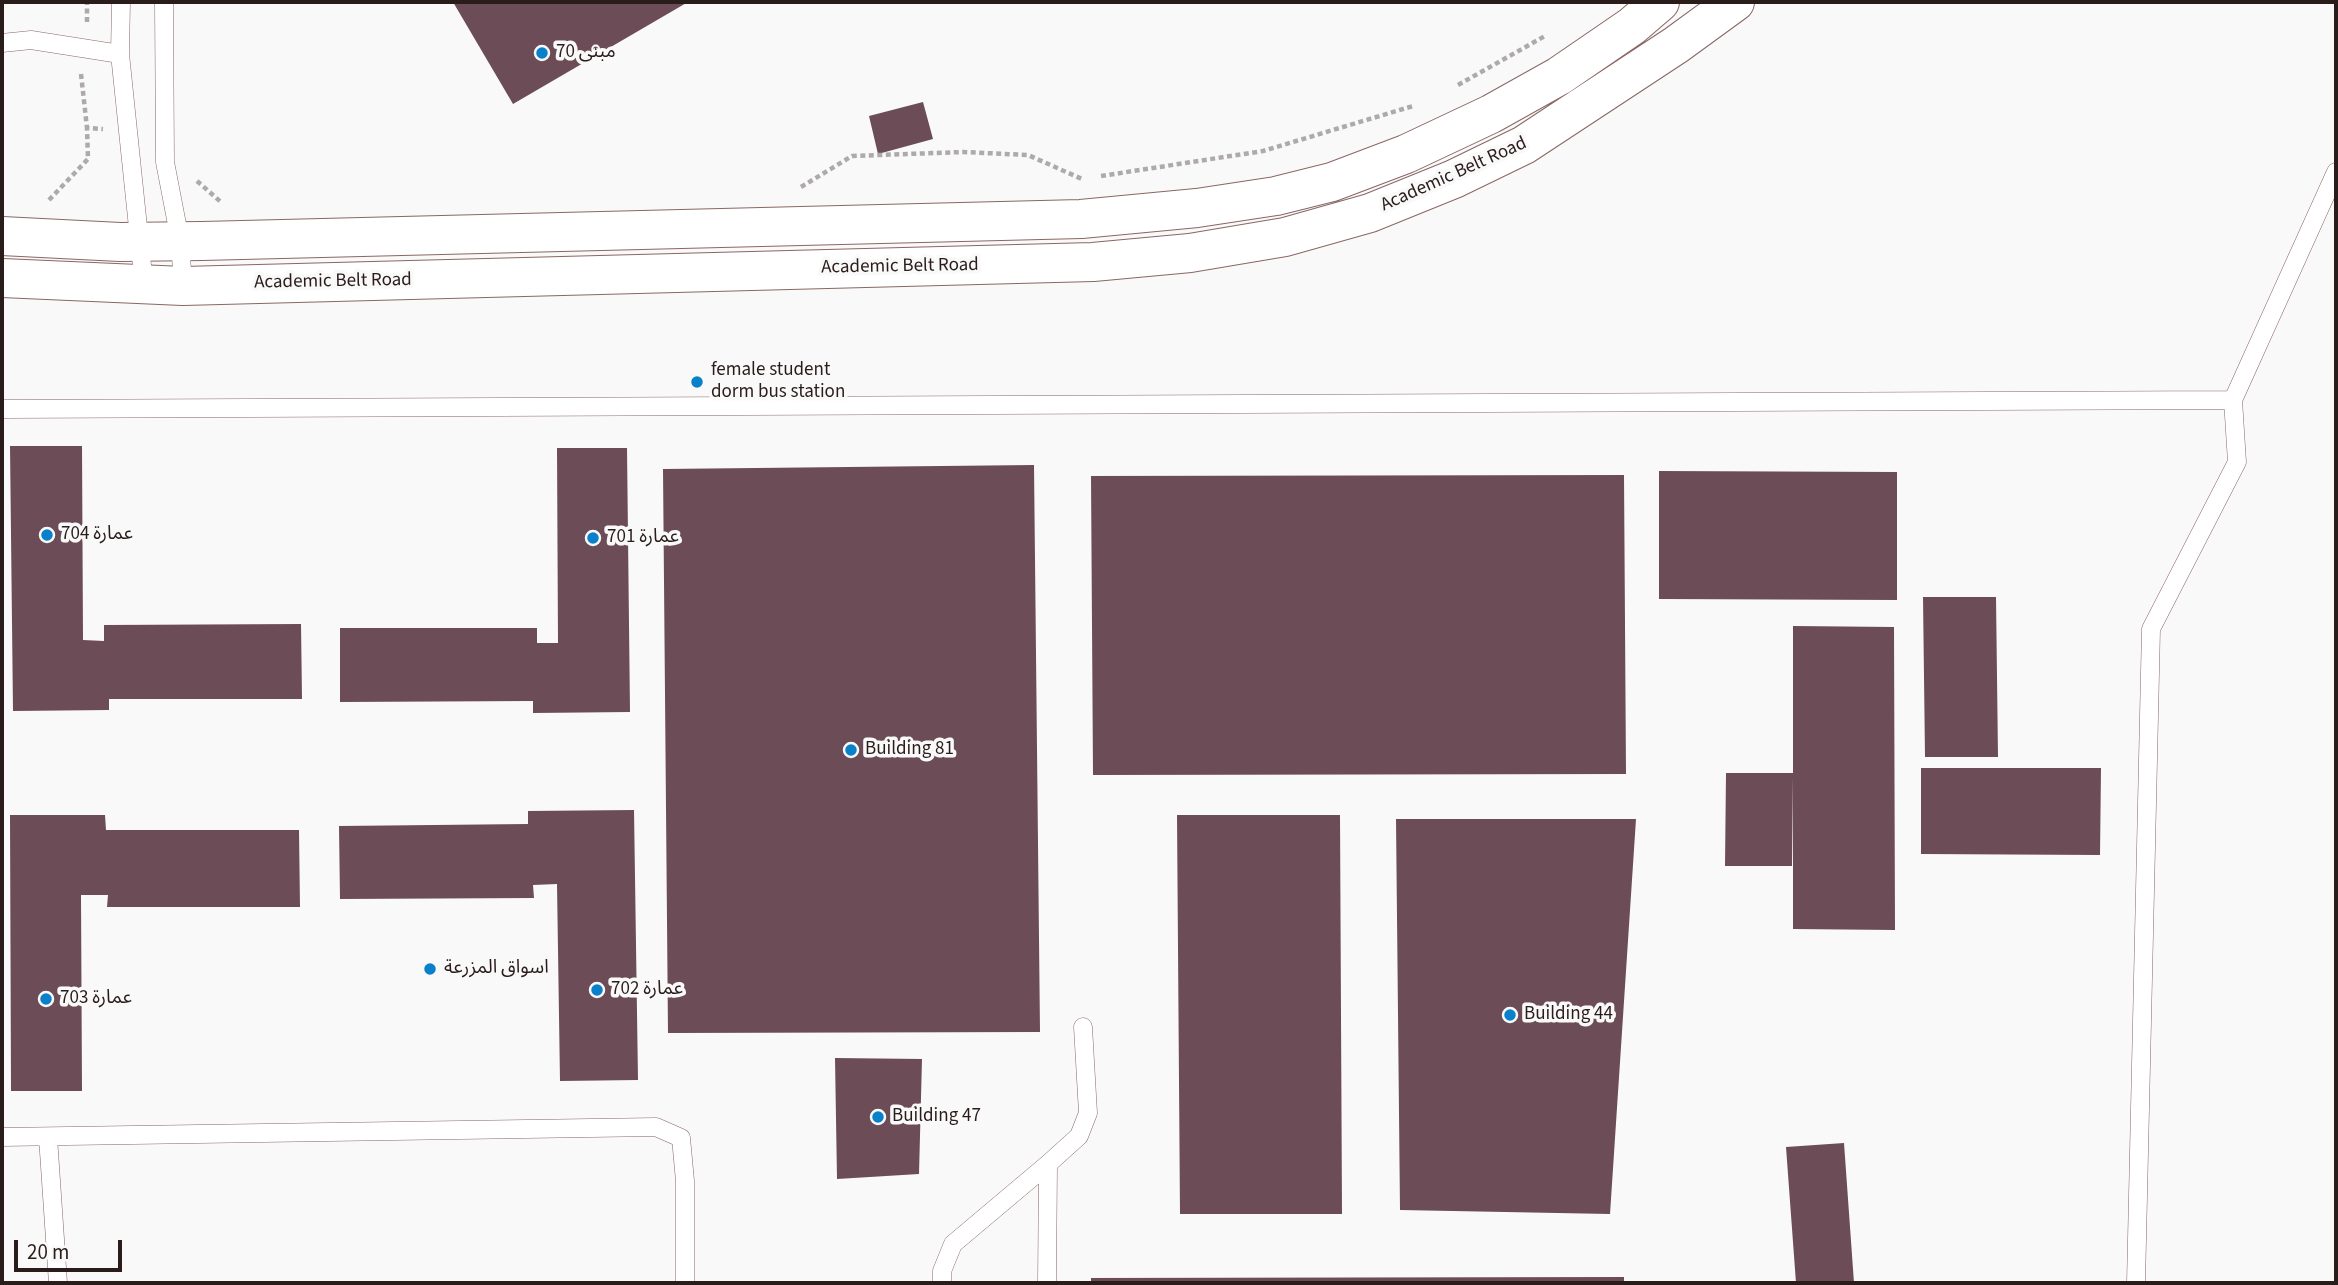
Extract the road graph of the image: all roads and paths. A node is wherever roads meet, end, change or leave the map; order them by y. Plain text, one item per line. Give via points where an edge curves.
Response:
1 (87, 2) edge
2 (121, 2) edge
3 (164, 2) edge
4 (1660, 2) edge
5 (1735, 2) edge
6 (87, 22) dead end
7 (1556, 30) dead end
8 (2, 43) edge
9 (120, 54) junction
10 (1449, 89) dead end
11 (1425, 103) dead end
12 (113, 130) dead end
13 (195, 168) dead end
14 (2336, 173) edge
15 (800, 188) dead end
16 (45, 204) dead end
17 (232, 211) dead end
18 (2, 236) edge
19 (180, 240) junction
20 (139, 241) junction
21 (2, 278) edge
22 (144, 285) junction
23 (183, 286) junction
24 (2233, 400) junction
25 (2, 409) edge
26 (1083, 1027) dead end
27 (48, 1137) junction
28 (2, 1138) edge
29 (1048, 1164) junction
30 (58, 1283) edge
31 (685, 1283) edge
32 (942, 1283) edge
33 (1047, 1283) edge
34 (2136, 1283) edge

1 - 6 path
2 - 9 lane
3 - 19 lane via 165,162
4 - 19 street, Academic Belt Road via 1559,76 1491,114 1406,154 1276,196 1081,219
5 - 23 street, Academic Belt Road via 1524,145 1370,213 1285,237 1191,253 1093,262
7 - 10 path
8 - 9 lane via 32,40
9 - 20 lane
11 - 15 path via 1263,151 1080,179 1028,155 963,152 852,156
12 - 16 path via 86,128 88,159
13 - 17 path via 196,180
14 - 24 lane
18 - 20 street, Academic Belt Road
19 - 20 street, Academic Belt Road
19 - 23 lane
20 - 22 lane
21 - 22 street, Academic Belt Road
22 - 23 street, Academic Belt Road
24 - 25 lane
24 - 34 lane via 2237,462 2151,629
26 - 29 lane via 1088,1113 1079,1136
27 - 28 lane
27 - 30 lane
27 - 31 lane via 656,1127 681,1138
29 - 32 lane via 953,1244
29 - 33 lane

